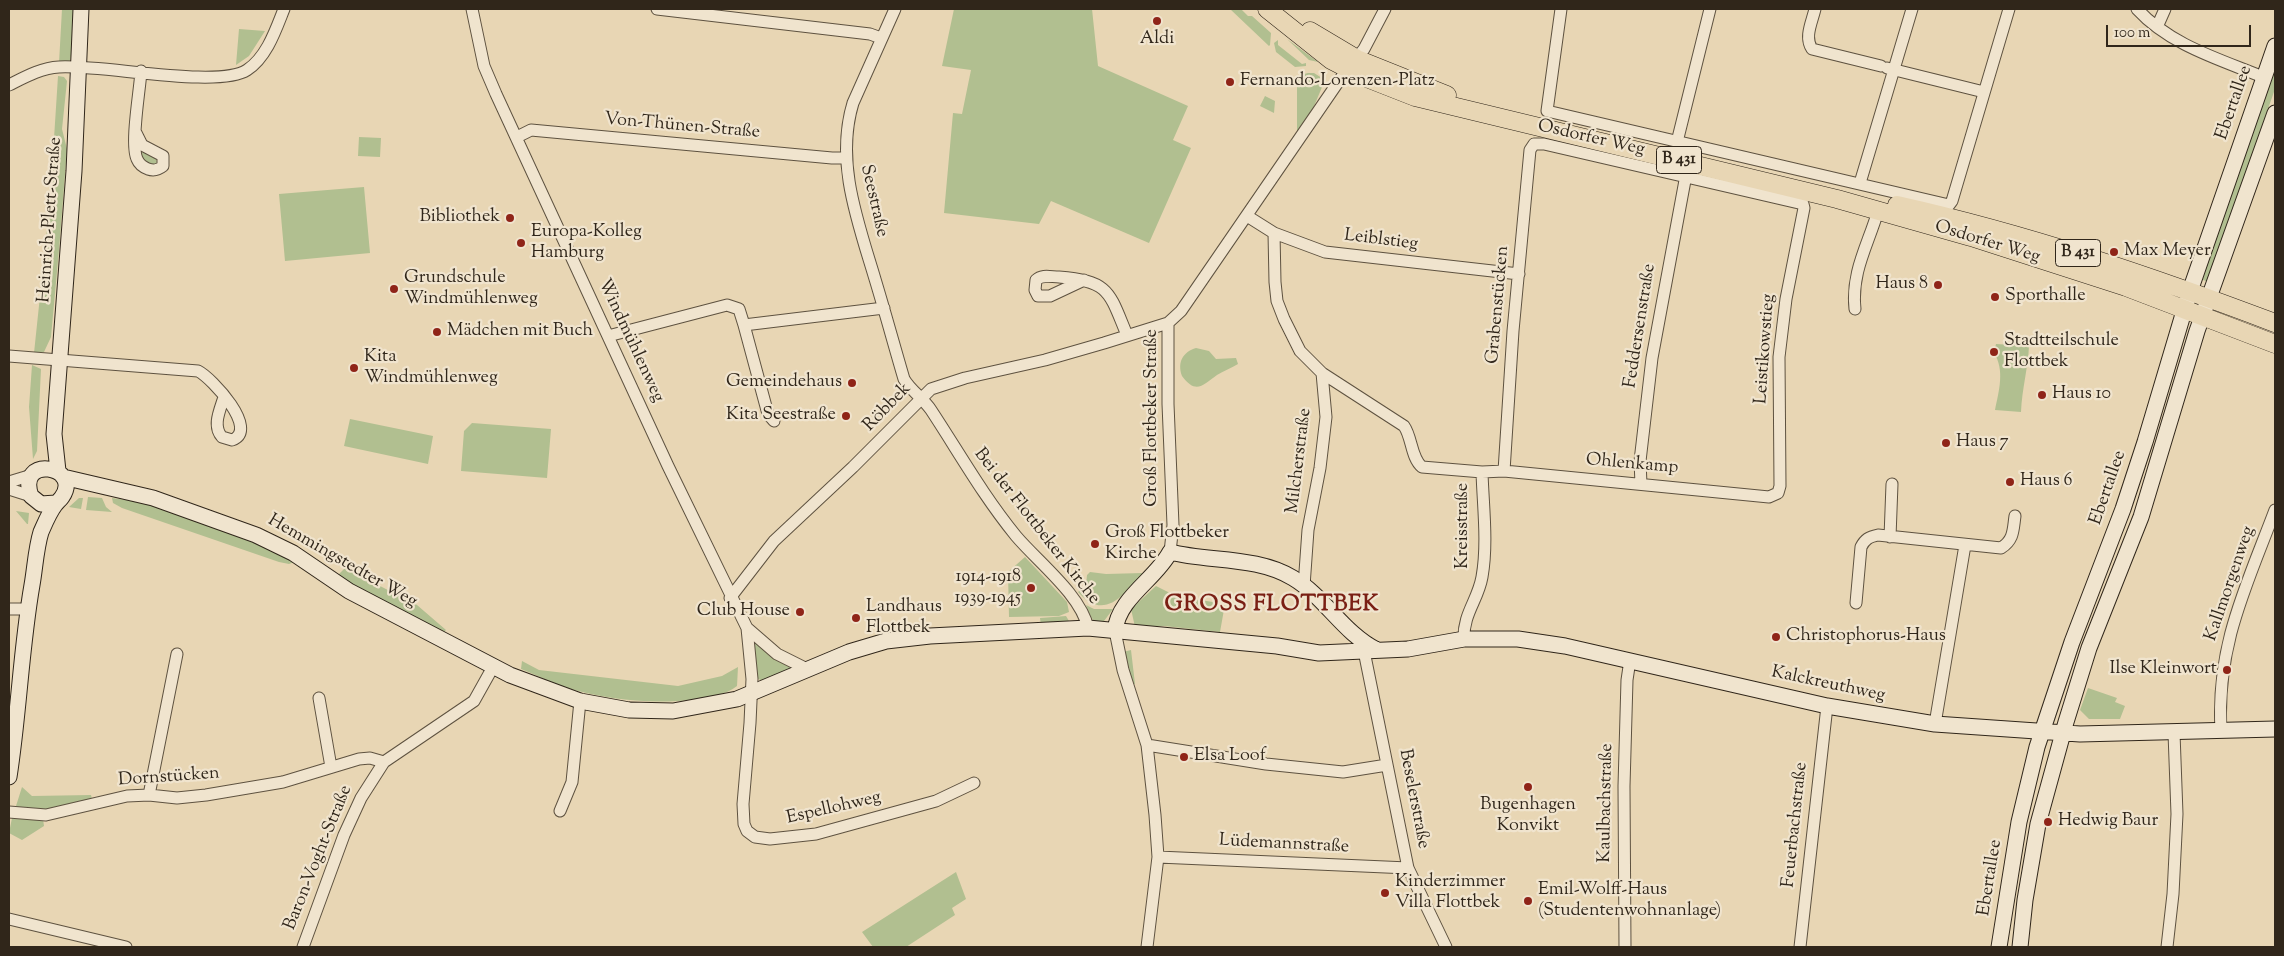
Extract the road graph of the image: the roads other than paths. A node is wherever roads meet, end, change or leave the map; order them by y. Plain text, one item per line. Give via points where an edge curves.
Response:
1 (81, 9) edge
2 (284, 9) edge
3 (472, 9) edge
4 (657, 9) edge
5 (895, 9) edge
6 (1267, 9) edge
7 (1282, 9) edge
8 (1385, 9) edge
9 (1561, 9) edge
10 (1710, 9) edge
11 (1815, 9) edge
12 (1912, 9) edge
13 (2009, 9) edge
14 (2137, 9) edge
15 (2165, 9) edge
16 (2157, 27) junction
17 (881, 38) junction
18 (2275, 46) edge
19 (1352, 64) junction
20 (80, 67) junction
21 (1887, 68) junction
22 (141, 71) junction
23 (2263, 77) junction
24 (9, 85) edge
25 (1984, 92) junction
26 (2275, 113) edge
27 (1520, 122) junction
28 (136, 133) dead end
29 (517, 137) junction
30 (1677, 142) junction
31 (1534, 144) junction
32 (846, 158) junction
33 (1686, 175) junction
34 (1860, 183) junction
35 (1837, 199) junction
36 (1949, 204) junction
37 (1804, 208) joint
38 (1878, 211) junction
39 (1247, 216) junction
40 (1964, 220) junction
41 (1274, 233) junction
42 (1519, 274) junction
43 (1084, 280) dead end
44 (2190, 291) junction
45 (2210, 298) junction
46 (884, 308) junction
47 (1855, 310) dead end
48 (2184, 310) junction
49 (2203, 317) junction
50 (1168, 323) junction
51 (2275, 323) edge
52 (744, 325) junction
53 (1127, 335) junction
54 (608, 336) junction
55 (2275, 344) edge
56 (9, 356) edge
57 (59, 359) junction
58 (1322, 373) junction
59 (224, 397) dead end
60 (920, 398) junction
61 (774, 421) dead end
62 (54, 434) junction
63 (1504, 471) junction
64 (36, 472) junction
65 (1482, 472) junction
66 (60, 474) junction
67 (9, 482) edge
68 (1641, 484) junction
69 (1892, 484) dead end
70 (9, 489) edge
71 (108, 489) junction
72 (1778, 493) joint
73 (34, 499) junction
74 (60, 499) junction
75 (2275, 510) edge
76 (2015, 516) dead end
77 (41, 534) junction
78 (1890, 537) junction
79 (1965, 545) junction
80 (1170, 552) junction
81 (1304, 586) junction
82 (730, 598) junction
83 (1856, 603) dead end
84 (28, 609) junction
85 (9, 610) edge
86 (747, 628) junction
87 (1088, 628) junction
88 (1346, 629) junction
89 (1115, 631) junction
90 (1464, 639) junction
91 (1371, 651) junction
92 (1336, 652) junction
93 (177, 654) dead end
94 (1630, 660) junction
95 (493, 667) junction
96 (809, 670) junction
97 (751, 695) junction
98 (319, 698) dead end
99 (580, 701) junction
100 (1828, 706) junction
101 (1935, 724) junction
102 (2275, 729) edge
103 (2042, 731) junction
104 (2221, 731) junction
105 (2063, 732) junction
106 (2174, 733) junction
107 (1147, 745) junction
108 (384, 762) junction
109 (1387, 766) junction
110 (331, 767) junction
111 (9, 777) edge
112 (974, 783) dead end
113 (149, 795) junction
114 (560, 811) dead end
115 (9, 812) edge
116 (1158, 856) junction
117 (1408, 868) junction
118 (9, 920) edge
119 (126, 947) edge
120 (303, 947) edge
121 (1147, 947) edge
122 (1446, 947) edge
123 (1625, 947) edge
124 (1800, 947) edge
125 (1999, 947) edge
126 (2020, 947) edge
127 (2167, 947) edge

1 - 20 street, Heinrich-Plett-Straße
2 - 22 street via 263,54 239,74 212,78
3 - 29 street, Windmühlenweg via 484,66
4 - 17 street via 870,34
5 - 17 street, Seestraße
6 - 19 main road, B 431 via 1326,57
7 - 19 main road, B 431
8 - 19 street, Groß Flottbeker Straße via 1369,41
9 - 30 street, Osdorfer Weg via 1547,111
10 - 30 street
11 - 21 street via 1808,36 1812,49
12 - 21 street
13 - 25 street
14 - 16 street
15 - 16 street
16 - 23 street via 2206,55
17 - 32 street, Seestraße via 849,117
18 - 23 street, Ebertallee
19 - 27 main road, Osdorfer Weg / B 431 via 1415,97
19 - 39 street, Groß Flottbeker Straße
20 - 22 street
20 - 24 street via 57,67 35,72
20 - 57 street, Heinrich-Plett-Straße
21 - 25 street
21 - 34 street
22 - 28 street
23 - 44 street, Ebertallee
25 - 36 street
26 - 45 street, Ebertallee
27 - 31 street, Osdorfer Weg
27 - 35 main road, Osdorfer Weg / B 431
29 - 32 street, Von-Thünen-Straße via 531,130
29 - 54 street, Windmühlenweg
30 - 34 street, Osdorfer Weg
31 - 33 street, Osdorfer Weg
31 - 42 street, Grabenstücken via 1530,150
32 - 46 street, Seestraße via 854,208
33 - 37 street, Osdorfer Weg via 1799,202
33 - 68 street, Feddersenstraße via 1652,358 1640,462
34 - 36 street, Osdorfer Weg
35 - 38 main road, Osdorfer Weg / B 431
35 - 40 main road, Osdorfer Weg / B 431 via 1865,198
36 - 40 street
37 - 72 street, Leistikowstieg via 1786,299 1779,357
38 - 47 street via 1858,264
38 - 48 main road, Osdorfer Weg / B 431 via 2042,259
39 - 41 street, Leiblstieg
39 - 50 street, Groß Flottbeker Straße via 1182,311
40 - 44 main road, Osdorfer Weg / B 431 via 2026,236
41 - 42 street, Leiblstieg via 1325,252
41 - 58 street via 1277,301 1300,351
42 - 63 street, Grabenstücken
43 - 53 street via 1109,294
44 - 45 main road, Osdorfer Weg / B 431
44 - 48 street, Ebertallee
45 - 49 street, Ebertallee
45 - 51 main road, Osdorfer Weg / B 431
46 - 52 street
46 - 60 street, Seestraße via 904,379
48 - 49 main road, Osdorfer Weg / B 431
48 - 103 street, Ebertallee via 2126,500
49 - 55 main road, Osdorfer Weg / B 431
49 - 105 street, Ebertallee via 2141,517 2089,648
50 - 53 street, Röbbek
50 - 80 street, Groß Flottbeker Straße via 1173,531
52 - 54 street via 738,309 727,305
52 - 61 street via 768,414
53 - 60 street, Röbbek via 1045,360 931,388
54 - 82 street, Windmühlenweg
56 - 57 street
57 - 59 street via 198,371 212,381
57 - 62 street, Heinrich-Plett-Straße
58 - 65 street, Kreisstraße via 1404,426 1420,465
58 - 81 street, Milcherstraße via 1326,417 1308,530
60 - 82 street, Röbbek via 859,461 774,540
60 - 87 street, Bei der Flottbeker Kirche via 930,408 982,493 1079,607
62 - 64 street, Heinrich-Plett-Straße
62 - 66 street, Heinrich-Plett-Straße
63 - 65 street, Ohlenkamp
63 - 68 street, Ohlenkamp
64 - 66 street via 49,468
64 - 67 street
64 - 73 street, Heinrich-Plett-Straße via 29,482
65 - 90 street, Kreisstraße via 1483,573 1464,623
66 - 71 street, Hemmingstedter Weg
66 - 74 street, Heinrich-Plett-Straße via 66,486
68 - 72 street, Ohlenkamp via 1769,497
69 - 78 street
70 - 73 street
71 - 74 street, Hemmingstedter Weg via 78,490
71 - 95 street, Hemmingstedter Weg via 153,498 256,535 293,553 349,590
73 - 74 street via 46,505
73 - 77 street, Heinrich-Plett-Straße
74 - 77 street, Heinrich-Plett-Straße
75 - 104 street, Kallmorgenweg via 2229,635 2221,680
76 - 79 street via 2010,542 2001,548
77 - 84 street, Heinrich-Plett-Straße
78 - 79 street
78 - 83 street via 1870,537 1864,541
79 - 101 street
80 - 81 street via 1256,565 1286,575
80 - 89 street, Groß Flottbeker Straße via 1126,604
81 - 88 street
82 - 86 street, Windmühlenweg
84 - 85 street
84 - 111 street, Heinrich-Plett-Straße
86 - 96 street, Windmühlenweg via 777,654
86 - 97 street, Windmühlenweg
87 - 89 street
87 - 96 street via 909,638 867,647
88 - 91 street
88 - 92 street via 1345,639
89 - 92 street
89 - 107 street via 1123,670
90 - 91 street, Kalckreuthweg via 1408,649
90 - 94 street, Kalckreuthweg via 1544,642
91 - 92 street
91 - 109 street, Beselerstraße
93 - 113 street
94 - 100 street, Kalckreuthweg
94 - 123 street, Kaulbachstraße via 1624,786
95 - 99 street
95 - 108 street, Baron-Voght-Straße via 474,701
96 - 97 street
97 - 99 street via 710,706 672,711 629,710
97 - 112 street, Espellohweg via 743,819 746,829 755,837 779,839 816,834 936,801
98 - 110 street
99 - 114 street via 572,782
100 - 101 street, Kalckreuthweg
100 - 124 street, Feuerbachstraße
101 - 103 street, Kalckreuthweg
102 - 104 street, Kalckreuthweg
103 - 105 street, Kalckreuthweg
103 - 125 street, Ebertallee via 2019,822
104 - 106 street, Kalckreuthweg
105 - 106 street, Kalckreuthweg
105 - 126 street, Ebertallee via 2038,824
106 - 127 street via 2177,814
107 - 109 street via 1266,764 1343,772
107 - 116 street
108 - 110 street, Dornstücken via 370,758
108 - 120 street, Baron-Voght-Straße via 361,798 344,835
109 - 117 street, Beselerstraße
110 - 113 street, Dornstücken via 283,782 206,795 176,798
113 - 115 street, Dornstücken via 103,800 46,815
116 - 117 street, Lüdemannstraße
116 - 121 street
117 - 122 street, Beselerstraße
118 - 119 street

